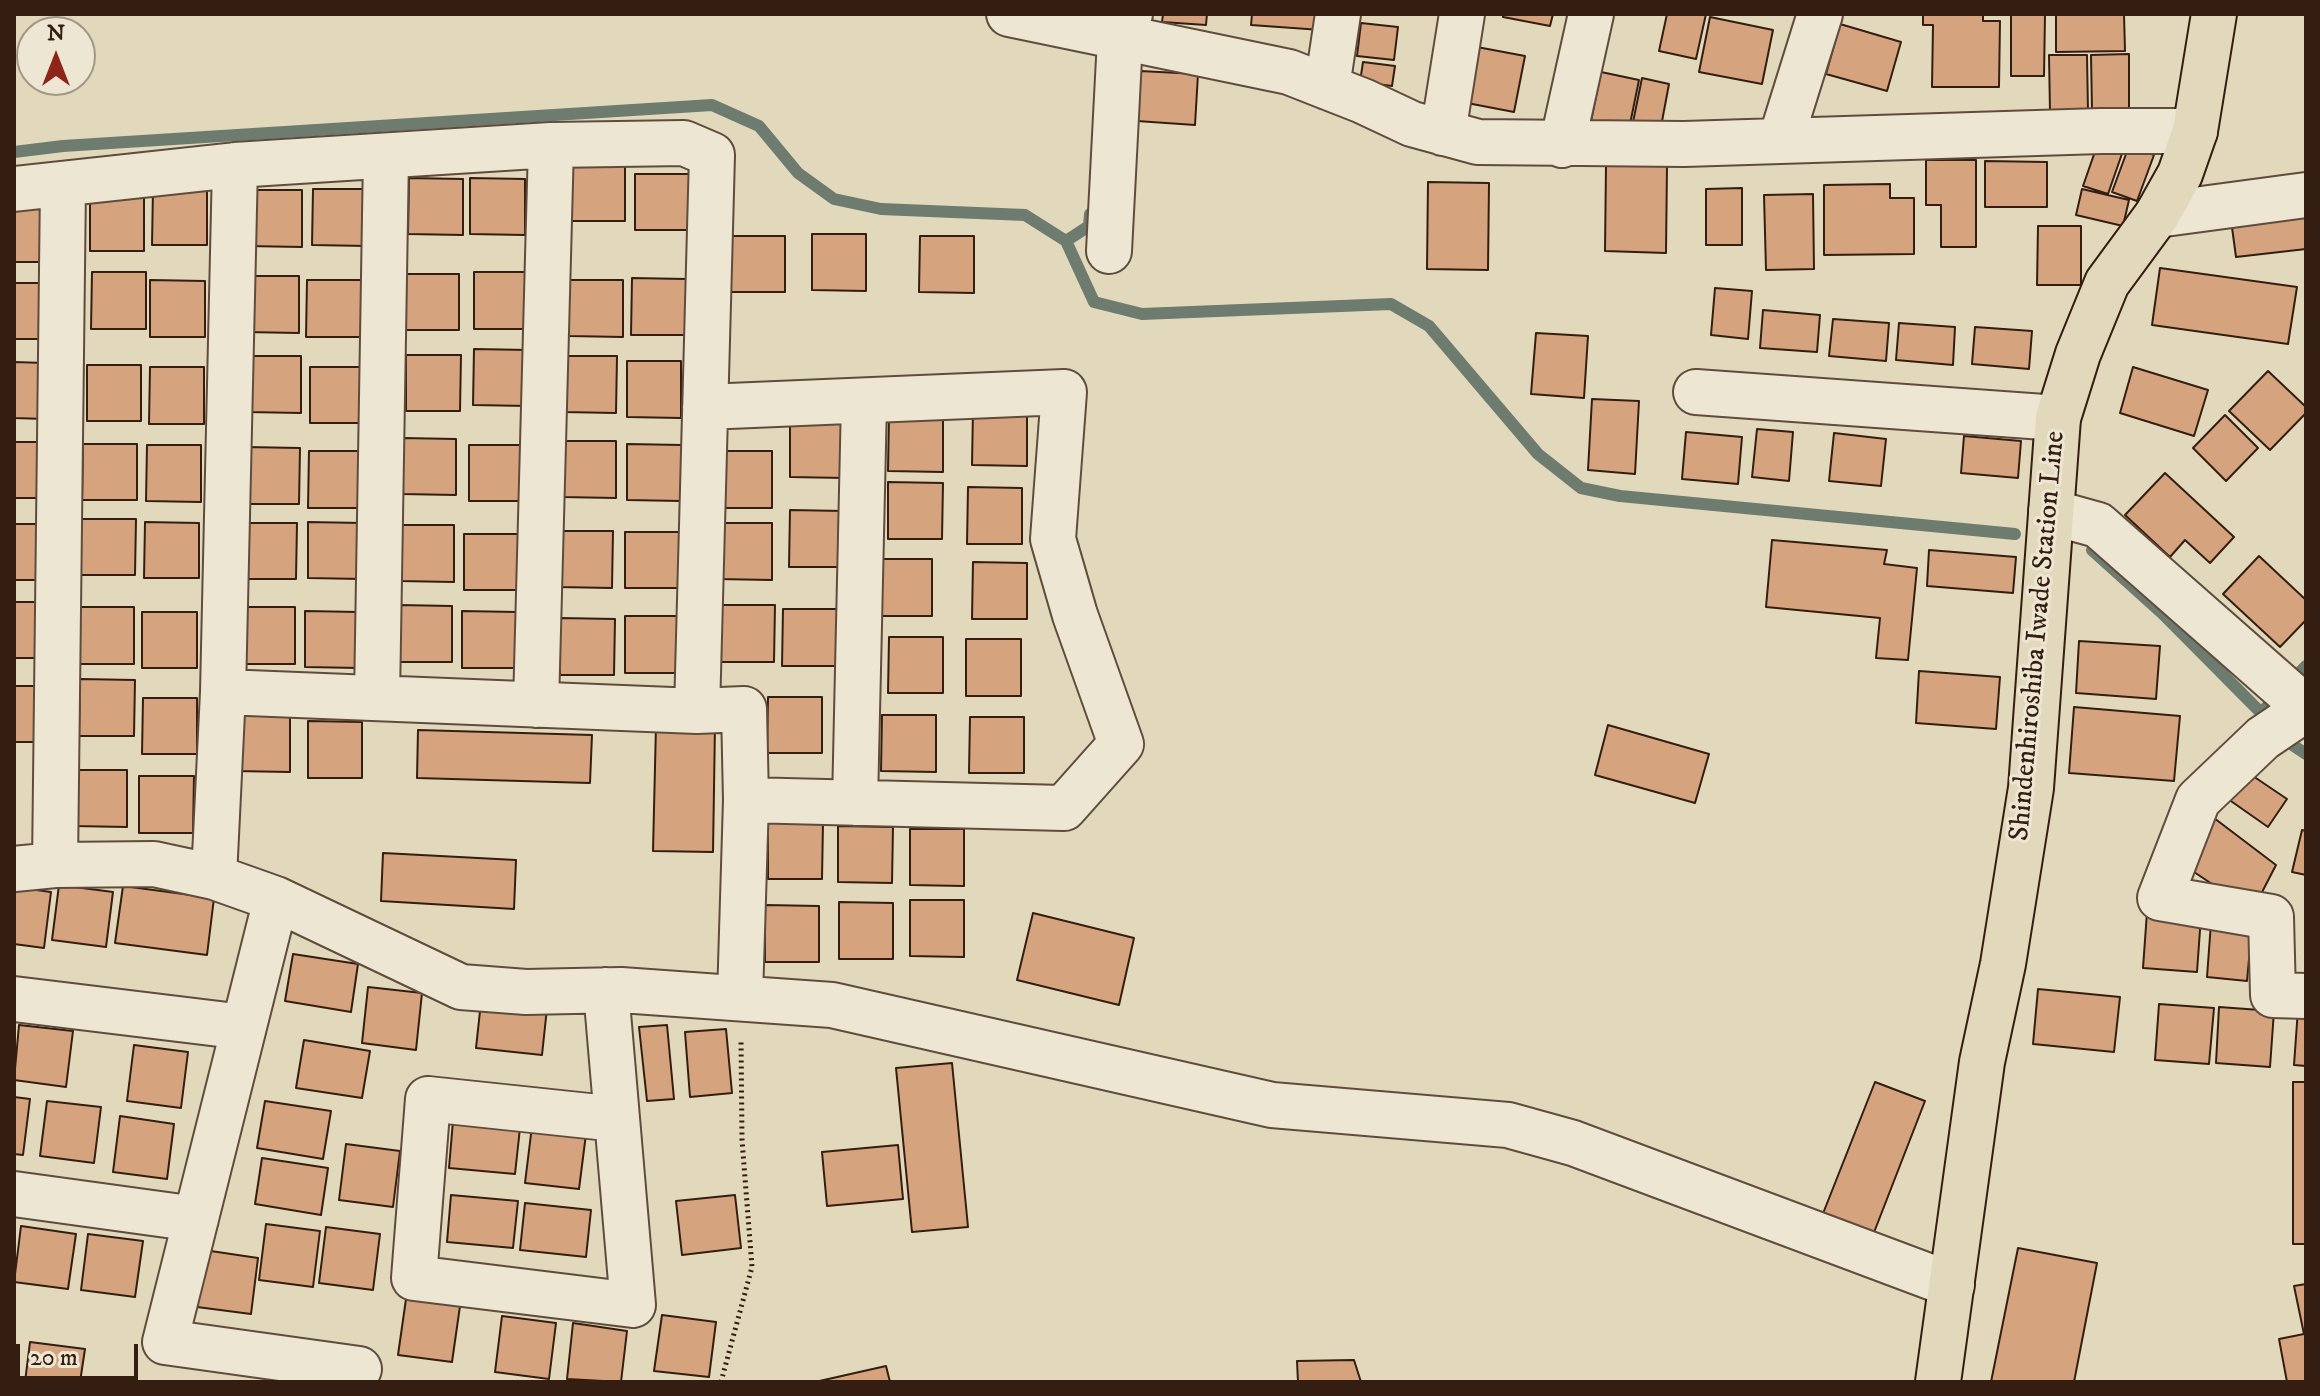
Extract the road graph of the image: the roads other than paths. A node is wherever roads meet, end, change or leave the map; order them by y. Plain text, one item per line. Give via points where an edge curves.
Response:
1 (1009, 14) edge
2 (1338, 14) edge
3 (1462, 14) edge
4 (1591, 14) edge
5 (1820, 14) edge
6 (2214, 14) edge
7 (1125, 26) edge
8 (1327, 87) junction
9 (2195, 131) junction
10 (1443, 133) junction
11 (1781, 139) junction
12 (551, 145) junction
13 (1562, 145) junction
14 (386, 156) junction
15 (235, 165) junction
16 (63, 184) junction
17 (14, 189) edge
18 (2306, 195) edge
19 (2157, 215) junction
20 (1109, 251) dead end
21 (1696, 392) dead end
22 (864, 401) junction
23 (705, 407) junction
24 (2058, 418) junction
25 (2051, 512) junction
26 (223, 692) junction
27 (377, 698) junction
28 (536, 705) junction
29 (2306, 708) edge
30 (697, 711) junction
31 (746, 800) junction
32 (855, 803) junction
33 (34, 867) edge
34 (214, 877) junction
35 (276, 899) junction
36 (606, 990) junction
37 (2306, 996) edge
38 (740, 998) junction
39 (14, 999) edge
40 (244, 1027) junction
41 (617, 1119) junction
42 (14, 1194) edge
43 (196, 1219) junction
44 (1952, 1285) junction
45 (359, 1369) dead end
46 (1938, 1382) edge

1 - 7 street
2 - 8 street
3 - 10 street
4 - 13 street
5 - 11 street
6 - 9 main road, Shindenhiroshiba Iwade Station Line
7 - 8 street
7 - 20 street
8 - 10 street
9 - 11 street
9 - 19 main road, Shindenhiroshiba Iwade Station Line via 2180,174
10 - 13 street via 1478,142
11 - 13 street
12 - 14 street
12 - 23 street via 684,143 712,155
12 - 28 street
14 - 15 street
14 - 27 street
15 - 16 street
15 - 26 street
16 - 17 street
16 - 33 street
18 - 19 street
19 - 24 main road, Shindenhiroshiba Iwade Station Line via 2107,283
21 - 24 street
22 - 23 street
22 - 32 street
22 - 32 street via 1064,392 1053,539 1121,744 1064,808
23 - 30 street
24 - 25 main road, Shindenhiroshiba Iwade Station Line
25 - 29 street via 2098,525
25 - 44 main road, Shindenhiroshiba Iwade Station Line via 2031,788 1982,1062
26 - 27 street
26 - 34 street
27 - 28 street
28 - 30 street
29 - 37 street via 2263,738 2198,800 2160,898 2271,917 2273,995
30 - 31 street via 744,709
31 - 32 street
31 - 38 street
33 - 34 street via 154,864
34 - 35 street
35 - 36 street via 461,987
35 - 40 street
36 - 38 street
36 - 41 street
38 - 44 street via 832,1005 1272,1105 1508,1125 1573,1143
39 - 40 street
40 - 43 street
41 - 41 street via 633,1305 414,1278 428,1099
42 - 43 street
43 - 45 street via 165,1342
44 - 46 main road, Shindenhiroshiba Iwade Station Line

